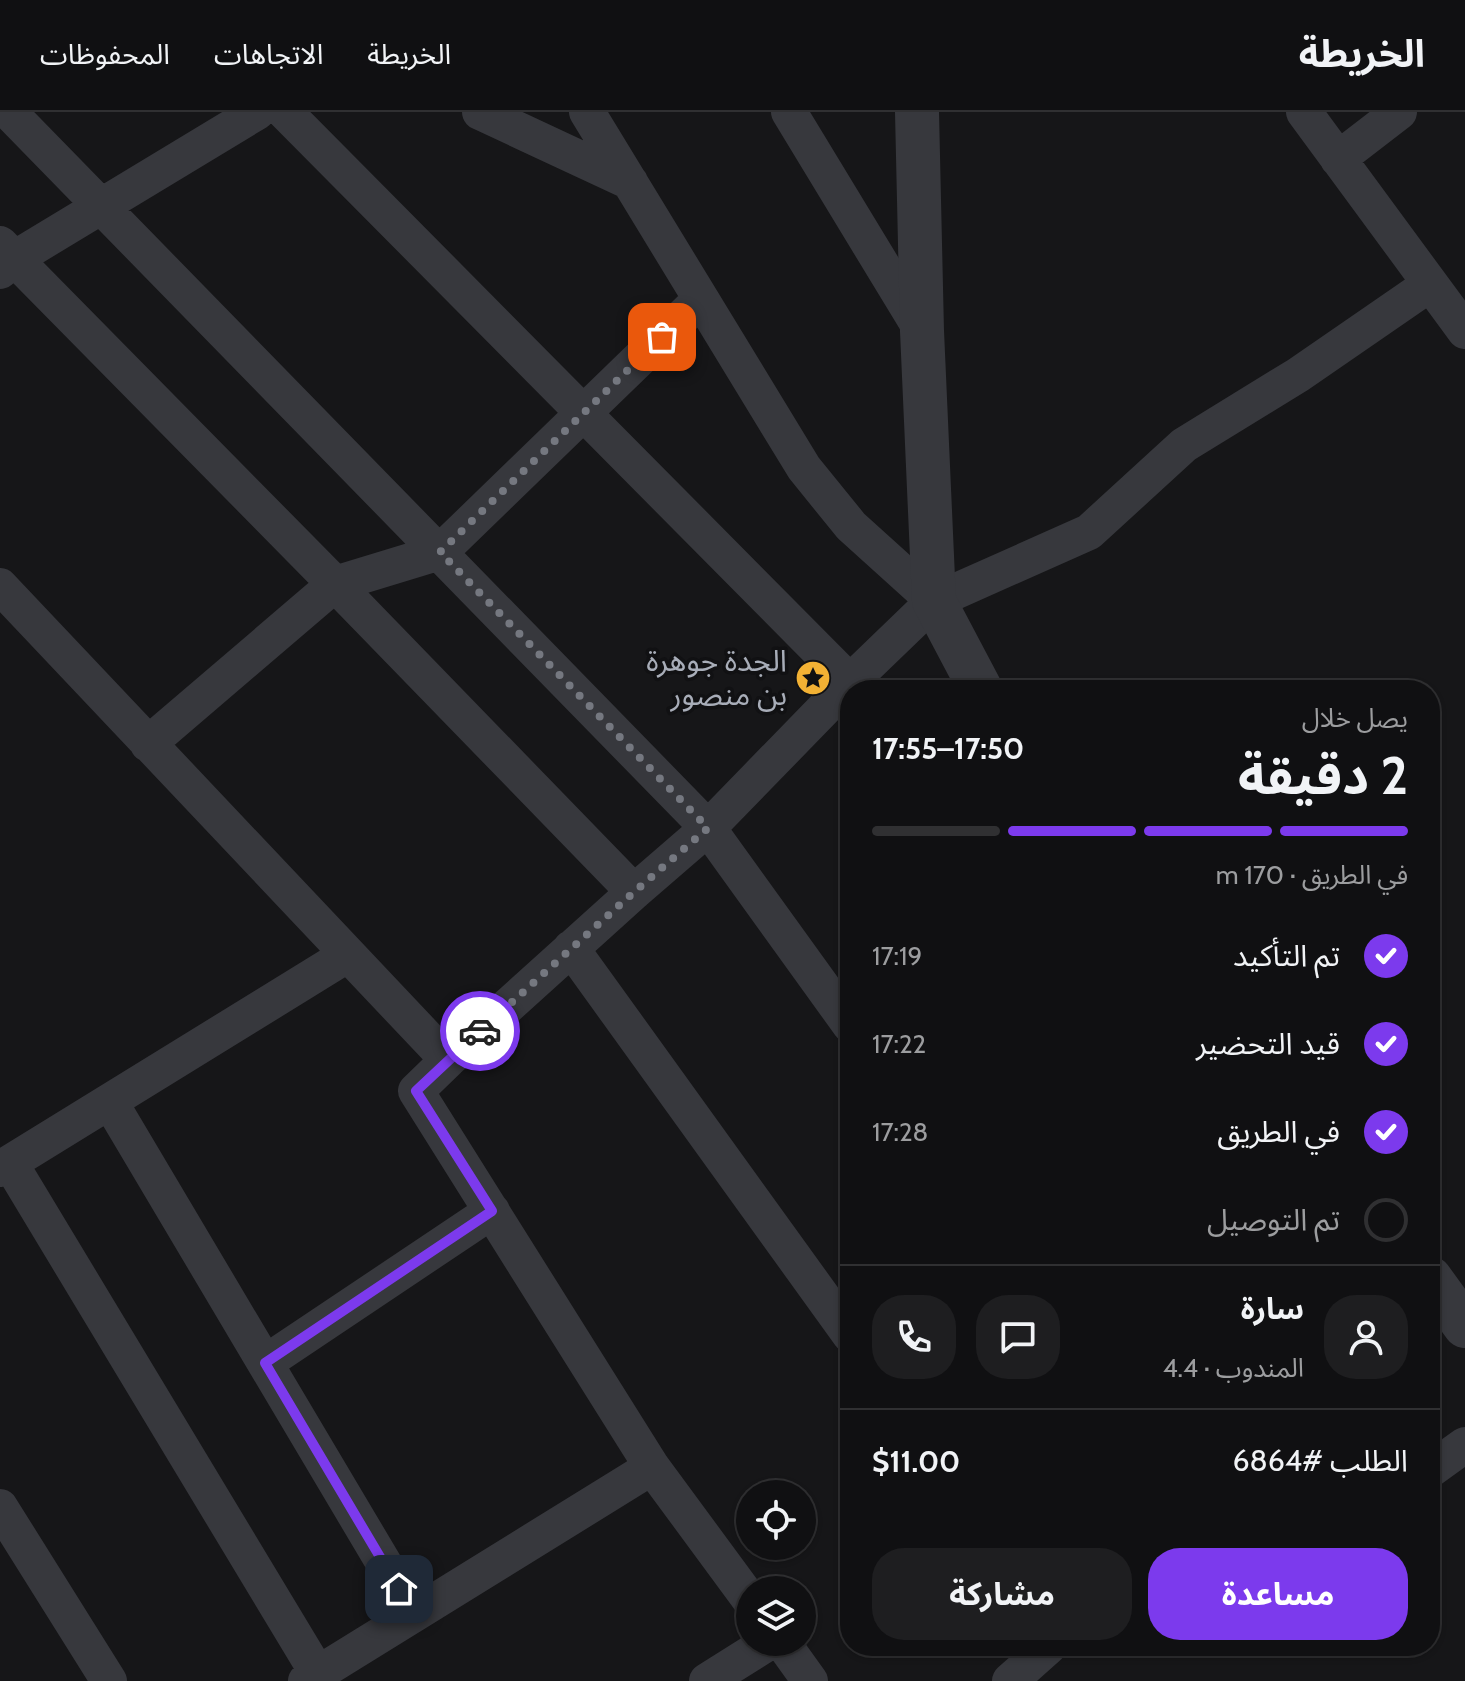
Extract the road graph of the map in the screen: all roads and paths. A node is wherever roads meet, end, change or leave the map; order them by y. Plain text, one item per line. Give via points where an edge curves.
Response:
1 (9, 112) edge
2 (257, 112) edge
3 (285, 112) edge
4 (480, 112) edge
5 (587, 112) edge
6 (789, 112) edge
7 (917, 112) edge
8 (1304, 112) edge
9 (1399, 112) edge
10 (1338, 159) junction
11 (630, 182) junction
12 (101, 206) junction
13 (5, 258) edge
14 (701, 299) junction
15 (1451, 303) edge
16 (922, 331) junction
17 (583, 413) junction
18 (440, 552) junction
19 (335, 584) junction
20 (0, 586) edge
21 (934, 601) junction
22 (848, 680) edge
23 (852, 680) edge
24 (976, 680) edge
25 (840, 692) edge
26 (148, 744) junction
27 (708, 828) junction
28 (634, 892) junction
29 (571, 948) junction
30 (347, 955) junction
31 (840, 1011) edge
32 (448, 1060) junction
33 (110, 1102) junction
34 (5, 1166) edge
35 (492, 1211) junction
36 (1440, 1292) edge
37 (840, 1321) edge
38 (1465, 1326) edge
39 (265, 1363) junction
40 (1465, 1445) edge
41 (1440, 1463) edge
42 (652, 1467) junction
43 (0, 1507) edge
44 (736, 1581) edge
45 (414, 1614) junction
46 (747, 1656) edge
47 (792, 1656) edge
48 (1038, 1656) edge
49 (312, 1677) edge
50 (109, 1681) edge
51 (707, 1681) edge
52 (810, 1681) edge
53 (1010, 1681) edge

1 - 12 street
2 - 12 street
3 - 17 street
4 - 11 street
5 - 11 street
6 - 16 street
7 - 16 street
8 - 10 street
9 - 10 street
10 - 15 street
11 - 14 street
12 - 13 street
12 - 18 street
13 - 19 street
14 - 17 street
14 - 21 street via 804,468 851,526
15 - 21 street via 1298,375 1184,445 1089,532
16 - 21 street
17 - 18 street
17 - 22 street
18 - 19 street
18 - 27 street
19 - 26 street
19 - 28 street
20 - 26 street
21 - 23 street
21 - 24 street
25 - 27 street
26 - 30 street
27 - 28 street
27 - 31 street
28 - 29 street
29 - 32 street
29 - 37 street
30 - 32 street
30 - 33 street
32 - 35 street via 416,1091
33 - 34 street
33 - 39 street
34 - 49 street
35 - 39 street
35 - 42 street
36 - 38 street
39 - 45 street
40 - 41 street
42 - 44 street
42 - 45 street
43 - 50 street
45 - 49 street
46 - 51 street
47 - 52 street
48 - 53 street

